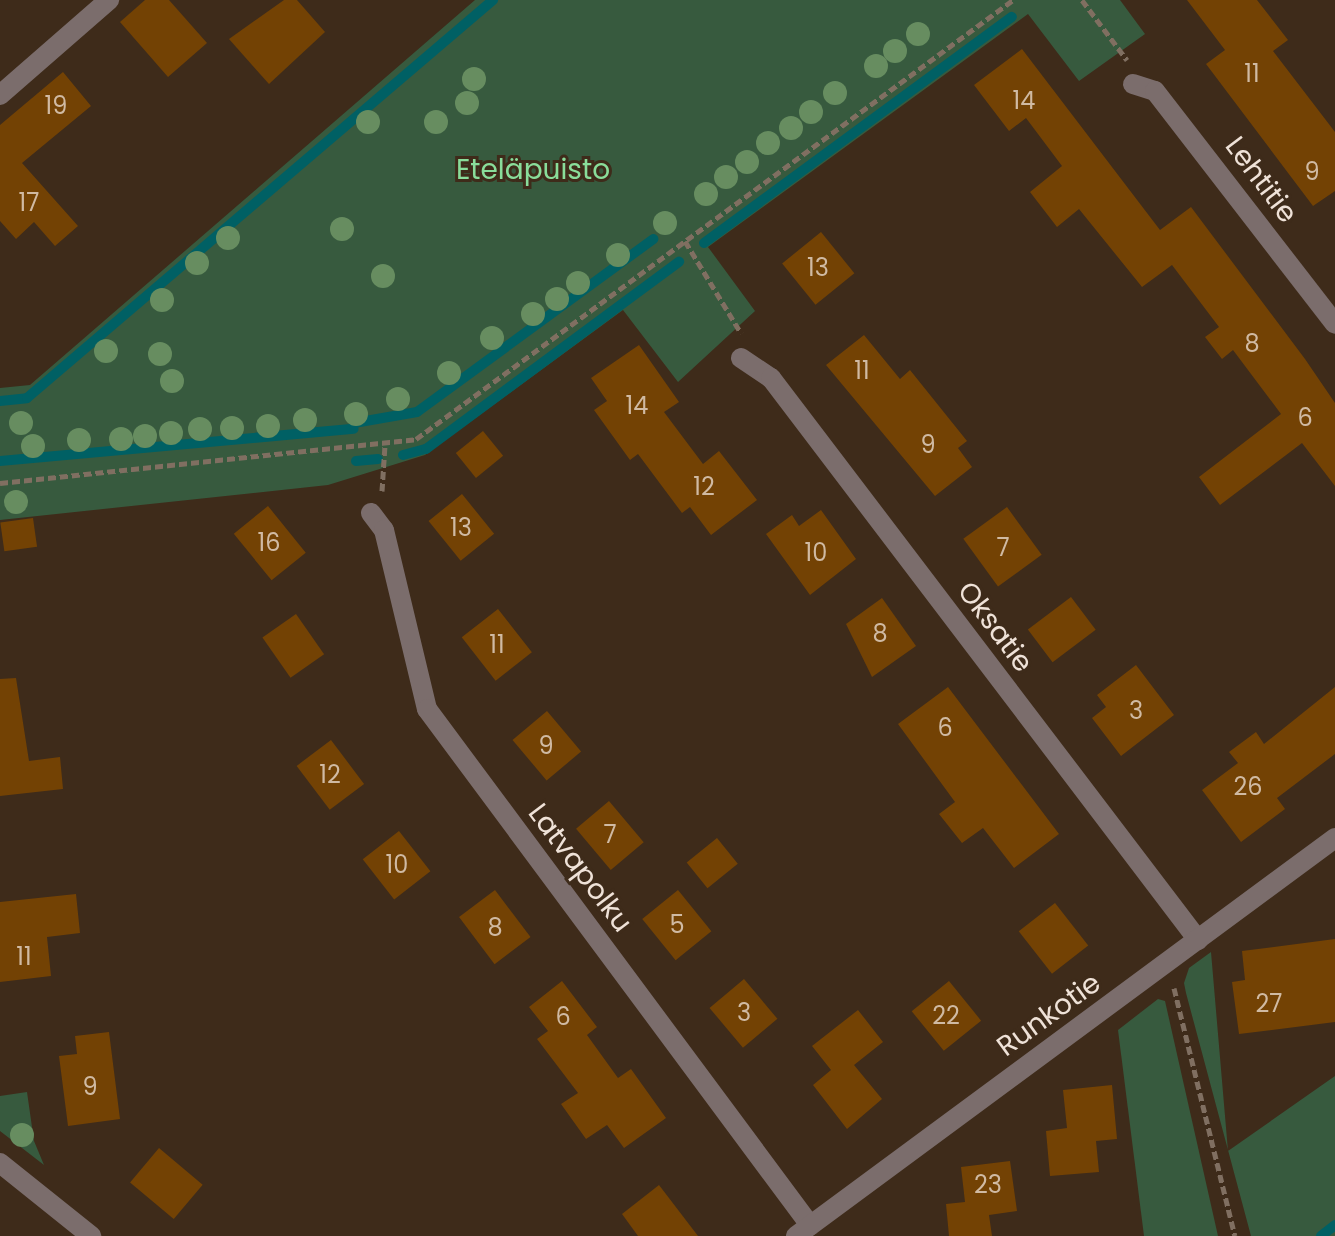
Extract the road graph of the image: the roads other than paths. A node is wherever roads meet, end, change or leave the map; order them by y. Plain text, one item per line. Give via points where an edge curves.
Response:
1 (109, 0) edge
2 (1133, 84) road end
3 (0, 95) edge
4 (1335, 324) edge
5 (741, 358) road end
6 (371, 513) road end
7 (1335, 838) edge
8 (1198, 940) junction
9 (0, 1163) edge
10 (803, 1231) edge
11 (91, 1236) edge

1 - 3 street
2 - 4 street, Lehtitie via 1155,91
5 - 8 street, Oksatie via 771,378
6 - 10 street, Latvapolku via 384,530 427,709
7 - 8 street, Runkotie
8 - 10 street, Runkotie
9 - 11 street

